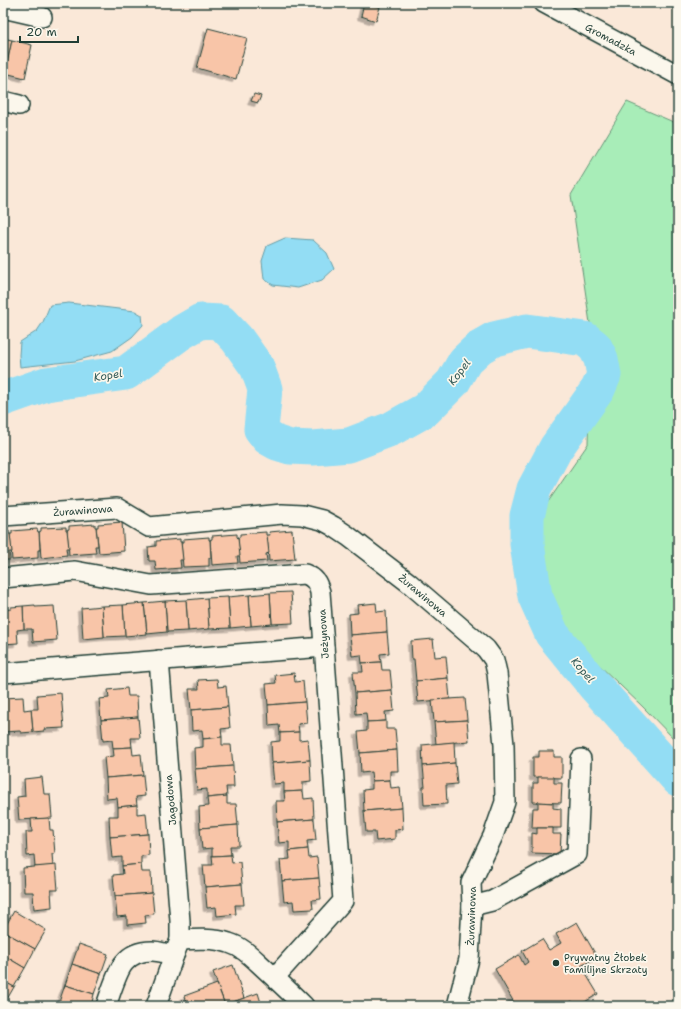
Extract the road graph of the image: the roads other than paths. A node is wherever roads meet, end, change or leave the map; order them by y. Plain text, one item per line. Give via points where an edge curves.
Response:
1 (544, 3) edge
2 (3, 8) edge
3 (42, 17) dead end
4 (678, 76) edge
5 (3, 516) edge
6 (3, 578) edge
7 (324, 647) junction
8 (159, 660) junction
9 (3, 673) edge
10 (580, 759) dead end
11 (472, 906) junction
12 (177, 948) junction
13 (275, 978) junction
14 (106, 1006) edge
15 (156, 1006) edge
16 (304, 1006) edge
17 (457, 1006) edge

1 - 4 street, Gromadzka
2 - 3 street
5 - 11 street, Żurawinowa via 117,508 149,528 282,514 302,515 334,526 408,582 486,649 494,660 497,673 504,745 505,802 494,836 471,883
6 - 7 street, Jeżynowa via 75,571 151,585 305,574 317,583 320,592
7 - 8 street
7 - 13 street, Jeżynowa via 343,901
8 - 9 street
8 - 12 street, Jagodowa via 180,921
10 - 11 street via 577,854 492,901
11 - 17 street, Żurawinowa via 469,959
12 - 13 street via 201,939 228,943 241,948
12 - 14 street via 141,952 131,956 124,963
12 - 15 street, Jagodowa
13 - 16 street

